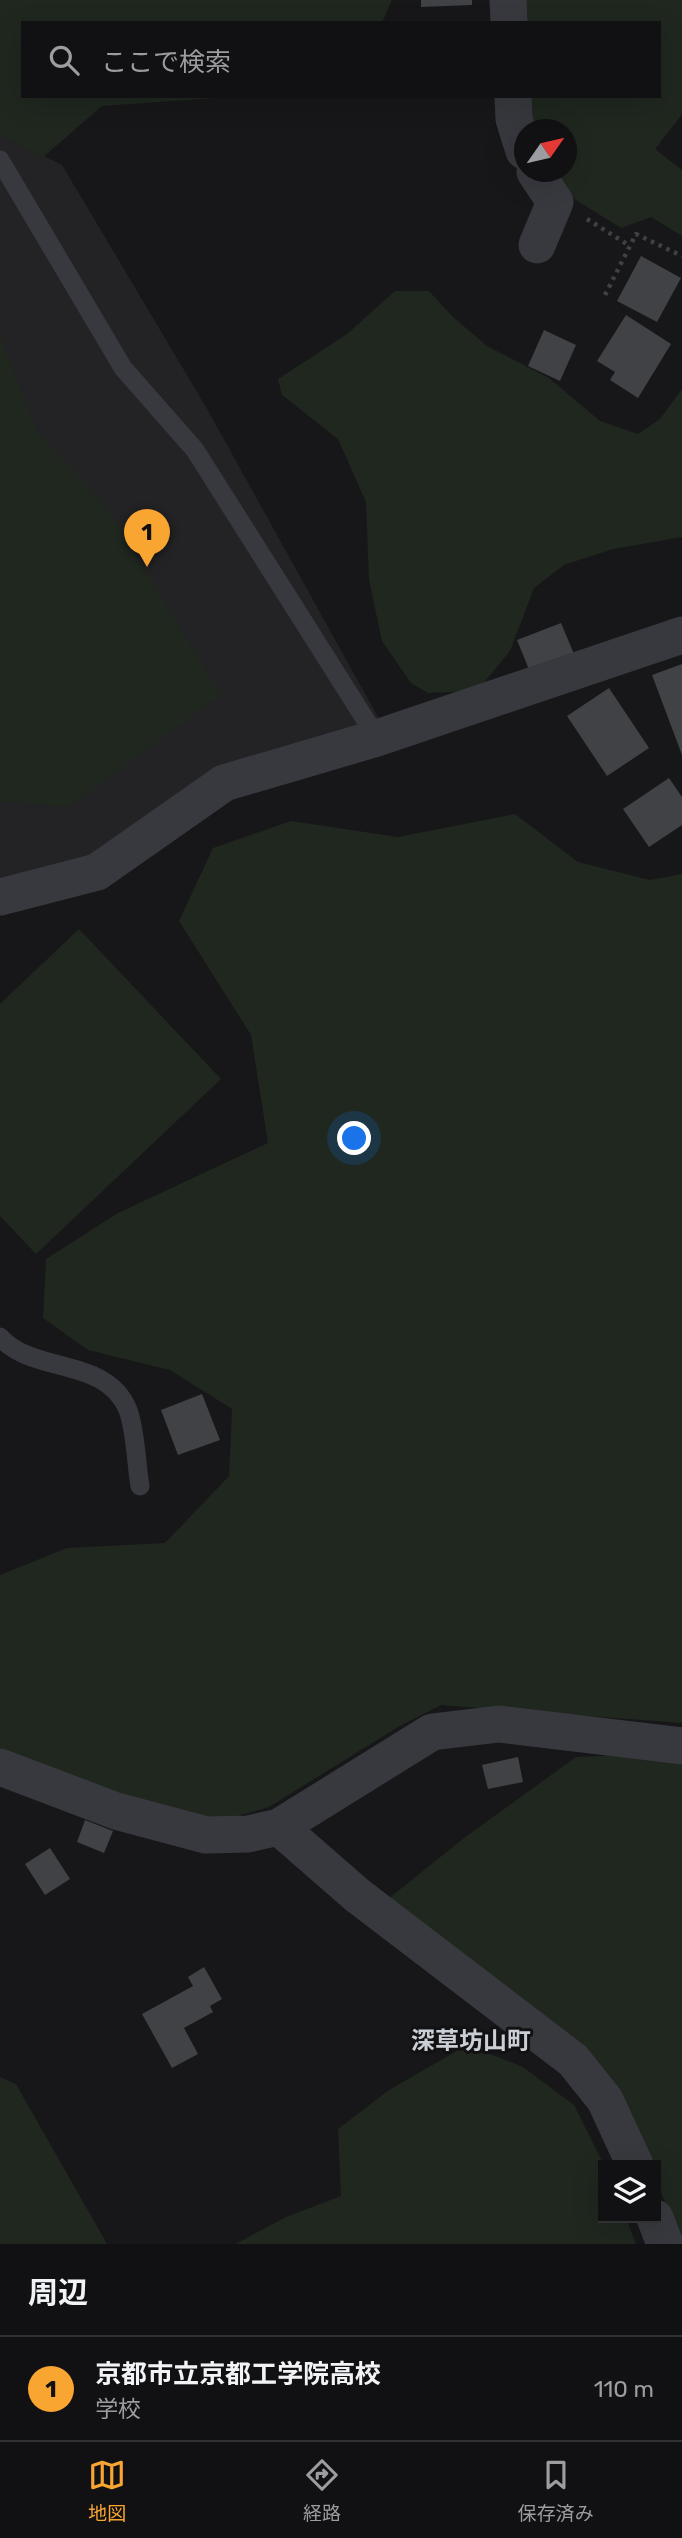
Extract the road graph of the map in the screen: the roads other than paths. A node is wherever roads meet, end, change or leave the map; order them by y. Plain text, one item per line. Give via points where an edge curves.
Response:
1 (508, 0) edge
2 (509, 21) edge
3 (513, 98) edge
4 (514, 119) edge
5 (0, 160) edge
6 (542, 182) edge
7 (537, 246) dead end
8 (682, 635) edge
9 (377, 738) junction
10 (0, 897) edge
11 (0, 1337) edge
12 (140, 1486) dead end
13 (682, 1745) edge
14 (0, 1768) edge
15 (279, 1827) junction
16 (633, 2160) edge
17 (657, 2223) edge
18 (665, 2244) edge

1 - 2 street
3 - 4 street
5 - 9 lane via 123,368 195,450
6 - 7 street via 555,202
8 - 9 street
9 - 10 street via 224,783 97,872
11 - 12 lane via 13,1351 102,1378 128,1409
13 - 15 street via 499,1724 432,1732
14 - 15 street via 116,1811 206,1835 248,1834
15 - 16 street via 357,1895 573,2060 605,2100
17 - 18 street

